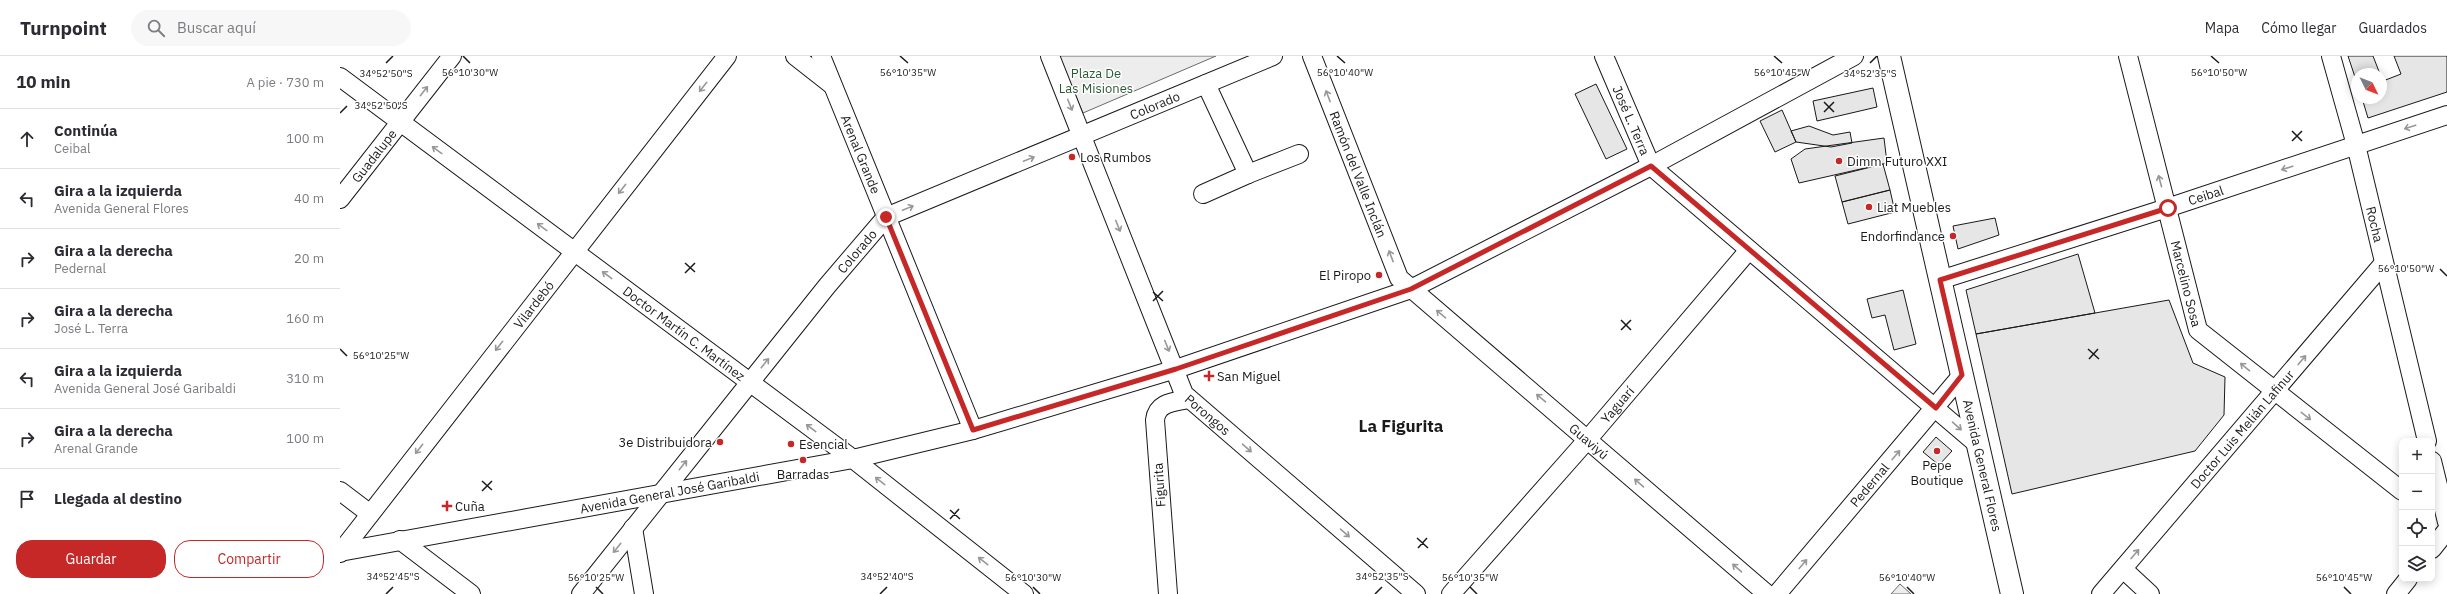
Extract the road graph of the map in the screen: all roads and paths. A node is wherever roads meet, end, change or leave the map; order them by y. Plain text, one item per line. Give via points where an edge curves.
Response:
1 (452, 56) edge
2 (727, 56) edge
3 (795, 56) edge
4 (821, 56) edge
5 (1050, 56) edge
6 (1273, 56) edge
7 (1312, 56) edge
8 (1604, 56) edge
9 (1854, 56) edge
10 (1889, 56) edge
11 (2128, 56) edge
12 (2332, 56) edge
13 (340, 77) edge
14 (1206, 84) junction
15 (833, 86) junction
16 (2447, 115) edge
17 (400, 123) junction
18 (1083, 137) junction
19 (2356, 145) junction
20 (1299, 154) dead end
21 (1651, 166) junction
22 (1248, 174) junction
23 (1203, 194) dead end
24 (340, 199) edge
25 (2168, 208) junction
26 (886, 217) junction
27 (574, 250) junction
28 (1749, 250) junction
29 (2383, 264) junction
30 (1940, 280) junction
31 (1411, 289) junction
32 (1176, 369) junction
33 (1962, 375) junction
34 (750, 382) junction
35 (2275, 392) junction
36 (1189, 399) junction
37 (1936, 408) junction
38 (973, 430) junction
39 (2426, 438) edge
40 (1588, 439) junction
41 (1977, 444) junction
42 (853, 459) junction
43 (2435, 473) edge
44 (2399, 489) edge
45 (340, 491) edge
46 (659, 495) junction
47 (369, 513) junction
48 (2435, 517) edge
49 (2447, 522) edge
50 (2447, 527) edge
51 (633, 528) junction
52 (2447, 530) edge
53 (400, 540) junction
54 (2434, 546) edge
55 (340, 552) edge
56 (2123, 568) junction
57 (2406, 582) edge
58 (471, 594) edge
59 (581, 594) edge
60 (644, 594) edge
61 (1024, 594) edge
62 (1168, 594) edge
63 (1416, 594) edge
64 (1451, 594) edge
65 (1767, 594) edge
66 (1777, 594) edge
67 (2012, 594) edge
68 (2101, 594) edge
69 (2150, 594) edge
70 (2396, 594) edge

17 -> 1 street, Guadalupe
2 -> 27 street, Vilardebó
3 - 15 street
4 - 15 street, Arenal Grande
5 -> 18 street, Porongos
6 - 14 street, Colorado
31 -> 7 street, Ramón del Valle Inclán via 1399,278
8 - 21 street, José L. Terra
9 - 21 street, Avenida General José Garibaldi
10 - 30 main road, Avenida General Flores
25 -> 11 street, Marcelino Sosa
12 - 19 street, Rocha
13 - 17 street, Doctor Martín C. Martínez
14 - 18 street, Colorado
14 - 22 street
15 - 26 street, Arenal Grande
16 -> 19 street, Ceibal
17 - 24 street, Guadalupe
27 -> 17 street, Doctor Martín C. Martínez
26 -> 18 street, Colorado
18 -> 32 street, Porongos
19 -> 25 street, Ceibal
19 - 29 street, Rocha
20 - 22 street
21 - 28 street, José L. Terra
21 - 31 street, Avenida General José Garibaldi
22 - 23 street
25 - 30 street, Ceibal
35 -> 25 street, Marcelino Sosa via 2198,330
34 -> 26 street, Colorado
26 - 38 street, Arenal Grande
34 -> 27 street, Doctor Martín C. Martínez
27 -> 47 street, Vilardebó
28 - 37 street, José L. Terra
28 - 40 street, Yaguarí
35 -> 29 street, Doctor Luis Melián Lafinur
29 - 39 street, Rocha
30 - 33 main road, Avenida General Flores
31 - 32 street, Avenida General José Garibaldi
40 -> 31 street, Guaviyú
32 - 36 street, Porongos via 1179,384
32 - 38 street, Avenida General José Garibaldi
33 - 37 street, Pedernal
33 - 41 main road, Avenida General Flores
42 -> 34 street, Doctor Martín C. Martínez
46 -> 34 street, Colorado
35 -> 44 street, Marcelino Sosa
56 -> 35 street, Doctor Luis Melián Lafinur
36 - 62 street, Figurita via 1160,407 1155,420
36 -> 63 street, Porongos
37 -> 41 street, José L. Terra
66 -> 37 street, Pedernal
38 - 42 street, Avenida General José Garibaldi
40 - 64 street, Yaguarí
65 -> 40 street, Guaviyú
41 - 67 main road, Avenida General Flores
42 - 46 street, Avenida General José Garibaldi
61 -> 42 street, Doctor Martín C. Martínez
43 - 49 street
45 - 47 street
46 - 51 street, Colorado
46 - 53 street, Avenida General José Garibaldi
47 - 55 street, Vilardebó
48 - 50 street
51 -> 59 street, Colorado
51 - 60 street
52 - 54 street
53 - 55 street, Avenida General José Garibaldi
53 - 58 street
56 - 68 street, Doctor Luis Melián Lafinur
56 - 69 street
57 - 70 street

